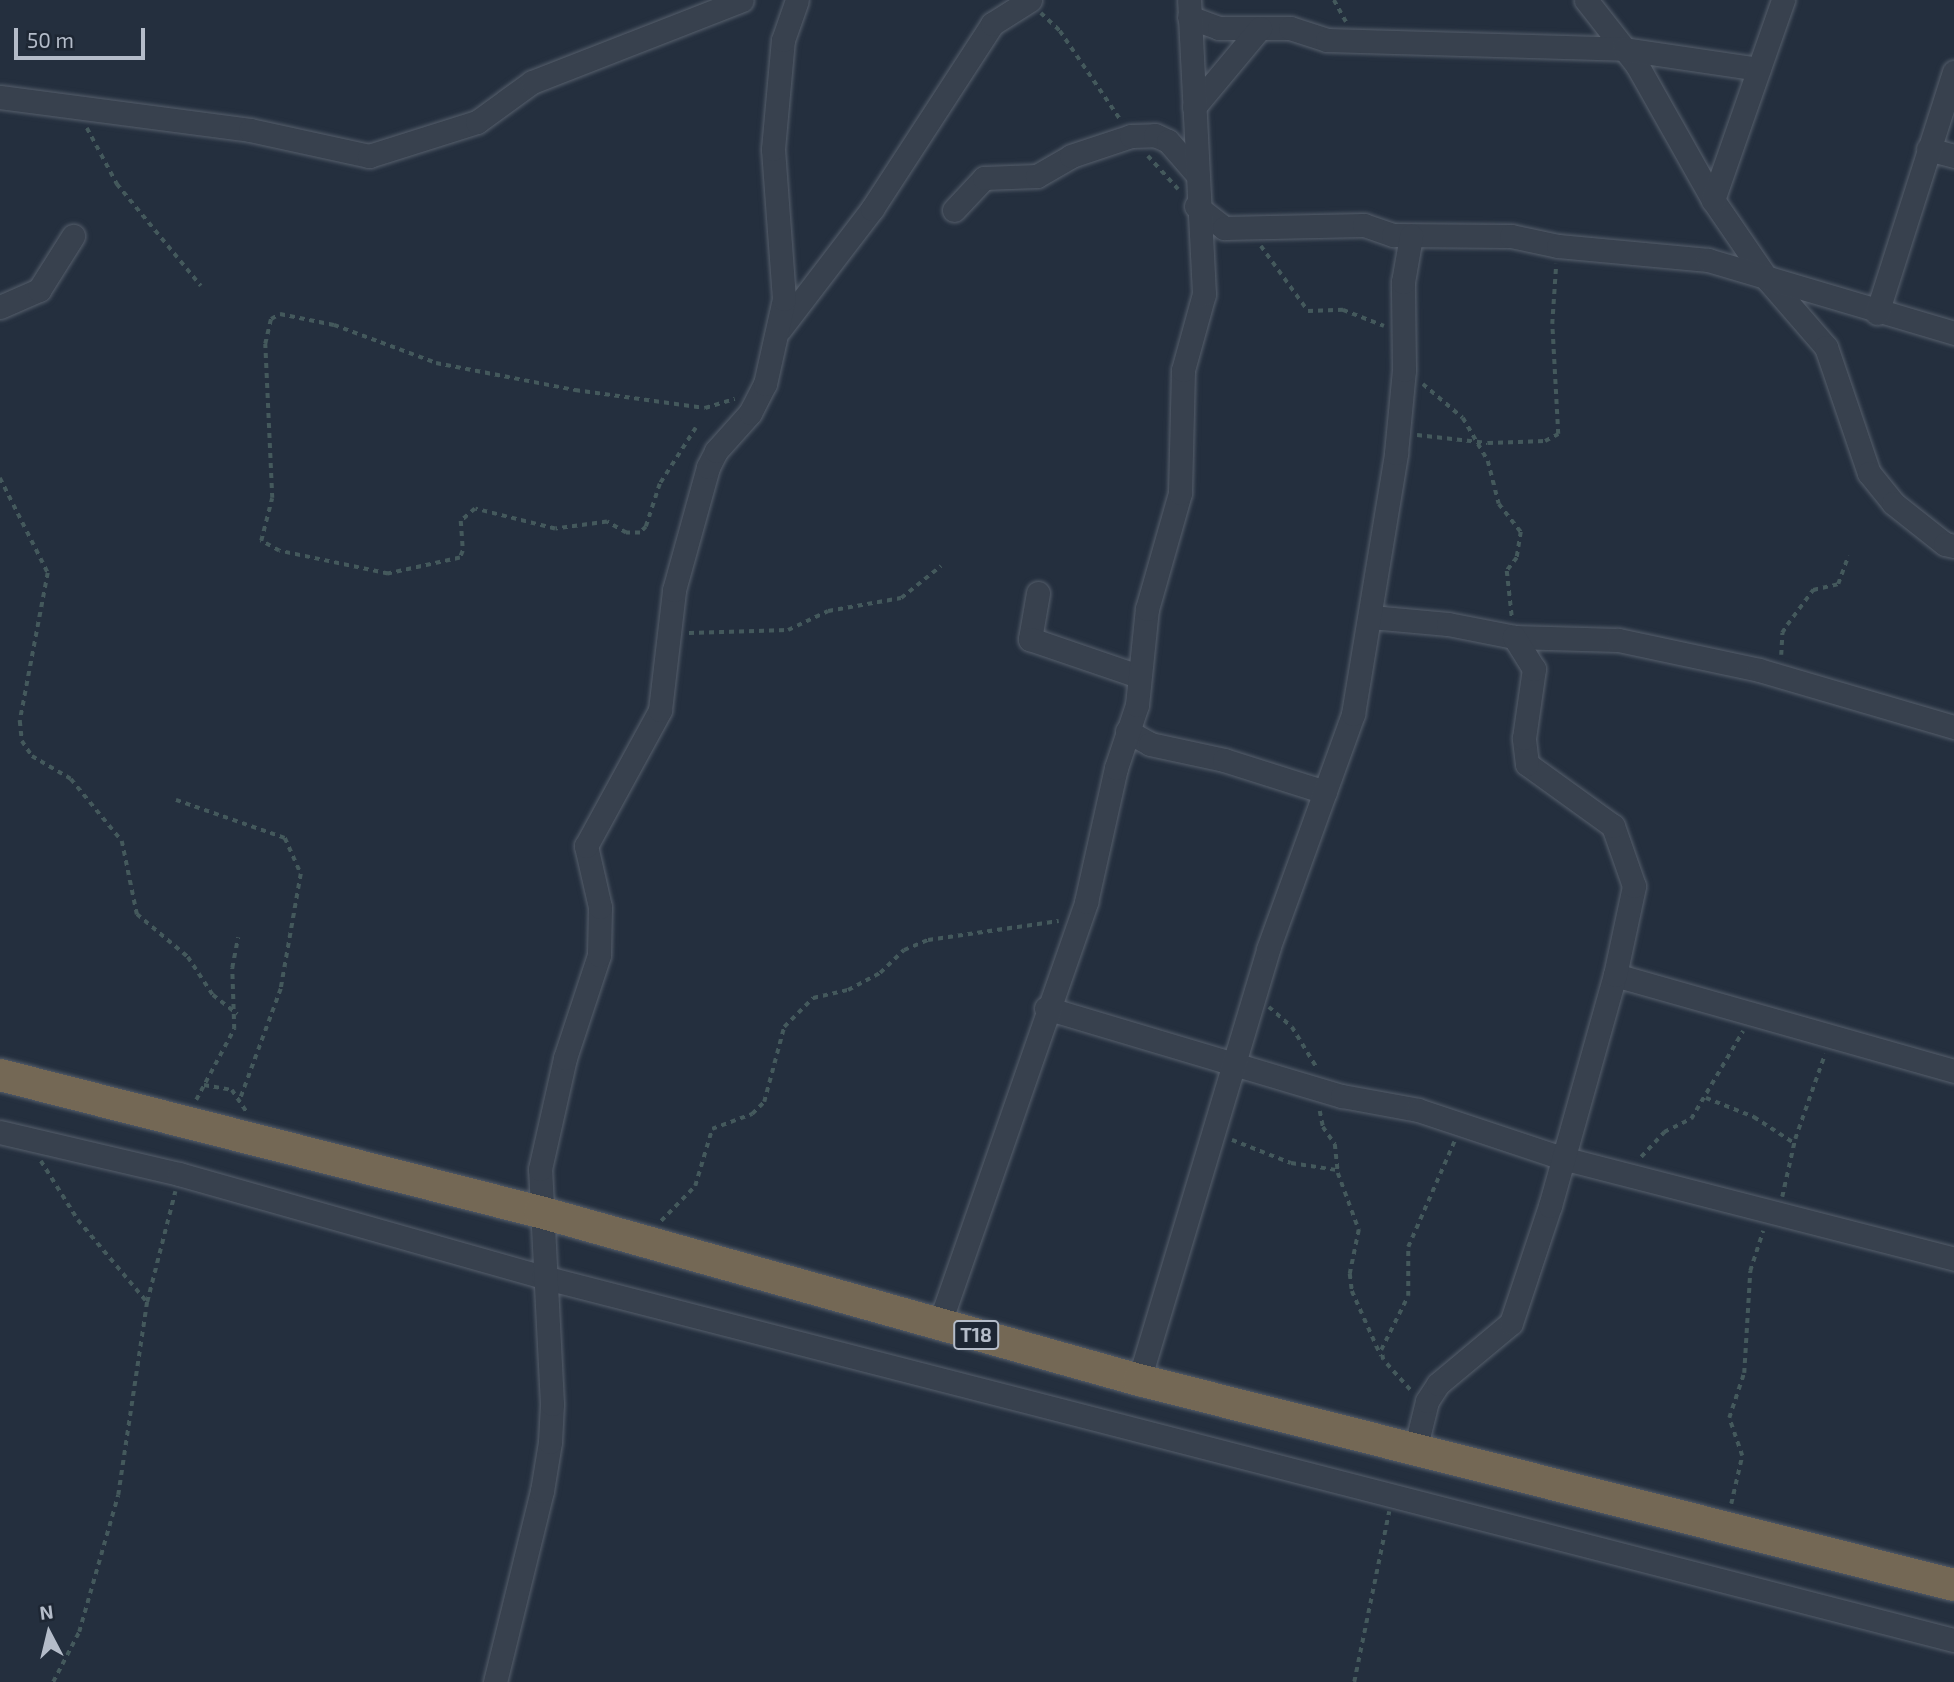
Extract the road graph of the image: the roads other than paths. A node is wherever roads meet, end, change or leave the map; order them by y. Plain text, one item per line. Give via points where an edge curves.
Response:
1 (742, 0) edge
2 (797, 0) edge
3 (1586, 0) edge
4 (1783, 0) edge
5 (1030, 1) edge
6 (1189, 9) edge
7 (1260, 28) junction
8 (1624, 49) junction
9 (1759, 69) junction
10 (1954, 72) edge
11 (0, 97) edge
12 (1194, 107) junction
13 (1928, 149) junction
14 (1954, 156) edge
15 (1195, 172) junction
16 (1713, 200) junction
17 (1196, 206) junction
18 (954, 210) dead end
19 (74, 236) dead end
20 (1411, 236) junction
21 (1767, 279) junction
22 (0, 307) edge
23 (1877, 313) junction
24 (1954, 333) edge
25 (774, 336) junction
26 (1954, 546) edge
27 (1038, 593) dead end
28 (1371, 617) junction
29 (1514, 637) junction
30 (1138, 676) junction
31 (1954, 727) edge
32 (1128, 731) junction
33 (1325, 792) junction
34 (1615, 975) junction
35 (1046, 1008) junction
36 (1232, 1061) junction
37 (1954, 1071) edge
38 (0, 1076) edge
39 (0, 1132) edge
40 (1562, 1158) junction
41 (540, 1212) junction
42 (1954, 1259) edge
43 (543, 1277) junction
44 (939, 1325) junction
45 (1139, 1380) junction
46 (1415, 1450) junction
47 (1954, 1585) edge
48 (1954, 1640) edge
49 (495, 1682) edge

1 - 11 street via 532,82 477,122 369,156 250,130
2 - 25 street via 783,40 773,149 784,299
3 - 8 street
4 - 9 street
5 - 25 street via 992,24 872,209
6 - 7 street via 1219,28
6 - 12 street
7 - 8 street via 1290,28 1327,40
7 - 12 street
8 - 9 street
8 - 16 street
9 - 16 street
10 - 13 street
12 - 15 street
13 - 14 street
13 - 23 street
15 - 17 street
15 - 18 street via 1168,141 1155,135 1131,136 1071,156 1040,175 984,178
16 - 21 street
17 - 20 street via 1224,228 1364,225
17 - 30 street via 1204,294 1183,370 1180,493 1147,609
19 - 22 street via 39,290
20 - 21 street via 1511,236 1558,246 1708,260
20 - 28 street via 1403,282 1404,370
21 - 23 street
21 - 26 street via 1826,347 1869,472 1893,503 1945,544
23 - 24 street
25 - 41 street via 765,384 750,413 716,451 708,467 674,590 657,716 586,846 600,907 599,955 565,1058 542,1155
27 - 30 street via 1030,639
28 - 29 street via 1448,624
28 - 33 street via 1353,715
29 - 31 street via 1618,640 1783,678
29 - 34 street via 1534,669 1524,738 1527,764 1613,826 1633,873 1634,888
30 - 32 street via 1138,705
32 - 33 street via 1150,744 1224,760
32 - 35 street via 1086,902
33 - 36 street
34 - 37 street
34 - 40 street
35 - 36 street
35 - 44 street
36 - 40 street via 1460,1123
36 - 45 street
38 - 41 highway, T18 via 186,1119
39 - 43 street via 179,1174
40 - 42 street
40 - 46 street via 1511,1323 1438,1384 1426,1407
41 - 43 street
41 - 44 highway, T18
43 - 48 street
43 - 49 street via 552,1404 550,1441
44 - 45 highway, T18
45 - 46 highway, T18
46 - 47 highway, T18

